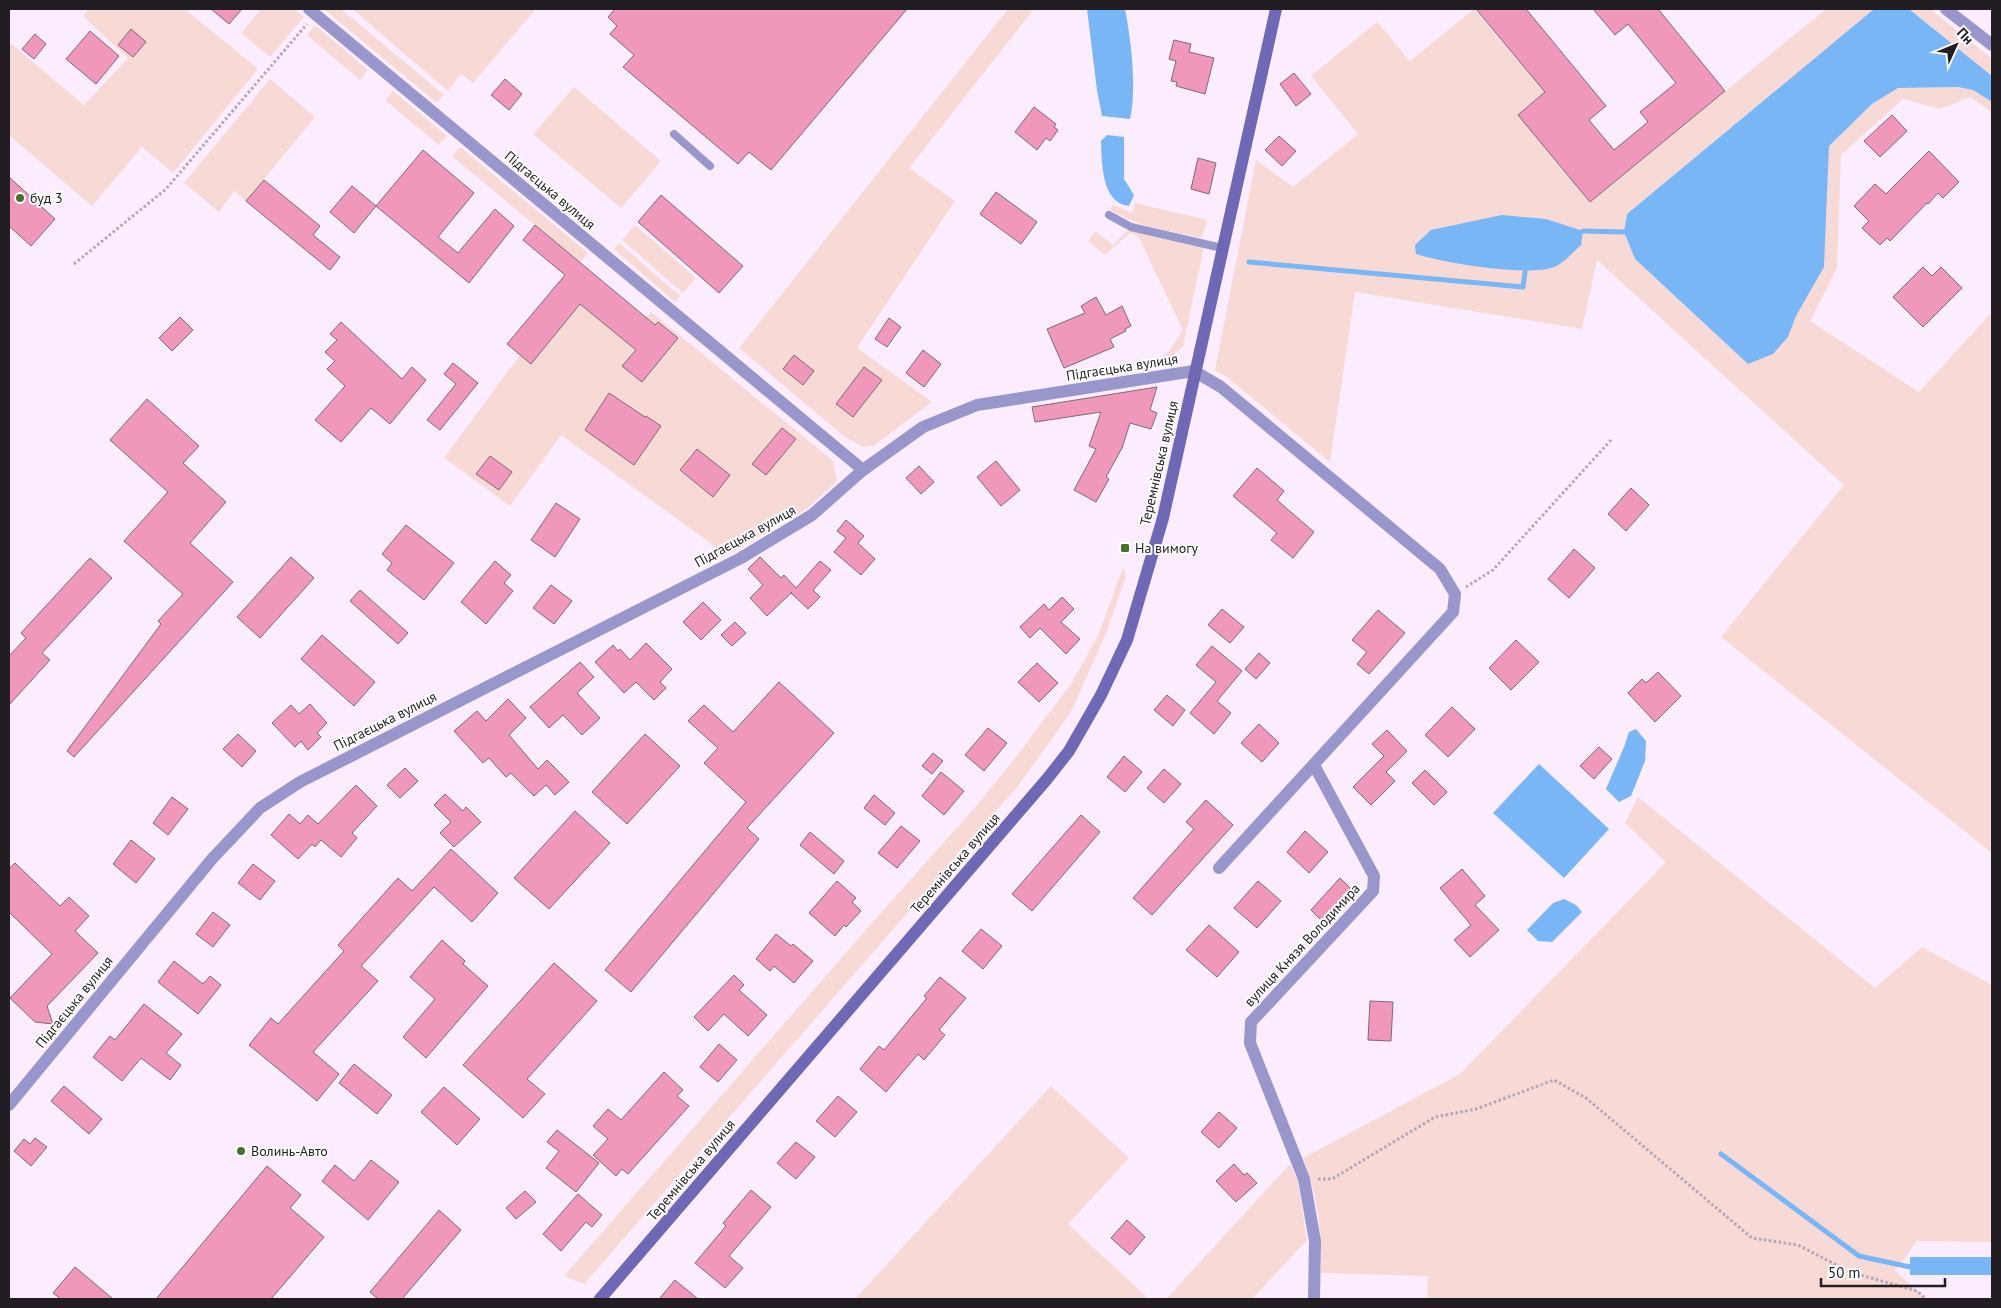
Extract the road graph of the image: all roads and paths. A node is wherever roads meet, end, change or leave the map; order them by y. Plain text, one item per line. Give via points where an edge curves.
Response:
1 (1276, 9) edge
2 (1946, 9) edge
3 (312, 12) edge
4 (1992, 45) edge
5 (674, 134) dead end
6 (710, 166) dead end
7 (1109, 215) dead end
8 (1222, 248) junction
9 (74, 264) dead end
10 (1194, 371) junction
11 (1611, 440) dead end
12 (863, 470) junction
13 (1455, 594) junction
14 (1314, 765) junction
15 (1219, 868) dead end
16 (9, 1106) edge
17 (1304, 1179) junction
18 (600, 1299) edge
19 (1314, 1299) edge
20 (1926, 1299) edge

1 - 8 street, Теремнівська вулиця
2 - 4 street
3 - 9 path via 166,189
3 - 12 street, Підгаєцька вулиця
5 - 6 lane
7 - 8 lane via 1131,227
8 - 10 street, Теремнівська вулиця
10 - 12 street, Підгаєцька вулиця via 977,404 923,427
10 - 13 street via 1221,388 1440,569
10 - 18 street, Теремнівська вулиця via 1163,518 1127,640 1069,751
11 - 13 path via 1493,570
12 - 16 street, Підгаєцька вулиця via 812,515 741,558 403,728 300,782 260,808 212,859
13 - 14 street via 1452,612
14 - 15 street
14 - 17 street, вулиця Князя Володимира via 1374,876 1373,891 1251,1022 1250,1043
17 - 19 street, вулиця Князя Володимира via 1315,1241
17 - 20 path via 1332,1179 1435,1117 1476,1109 1554,1080 1586,1098 1752,1238 1798,1245 1850,1272 1917,1291

